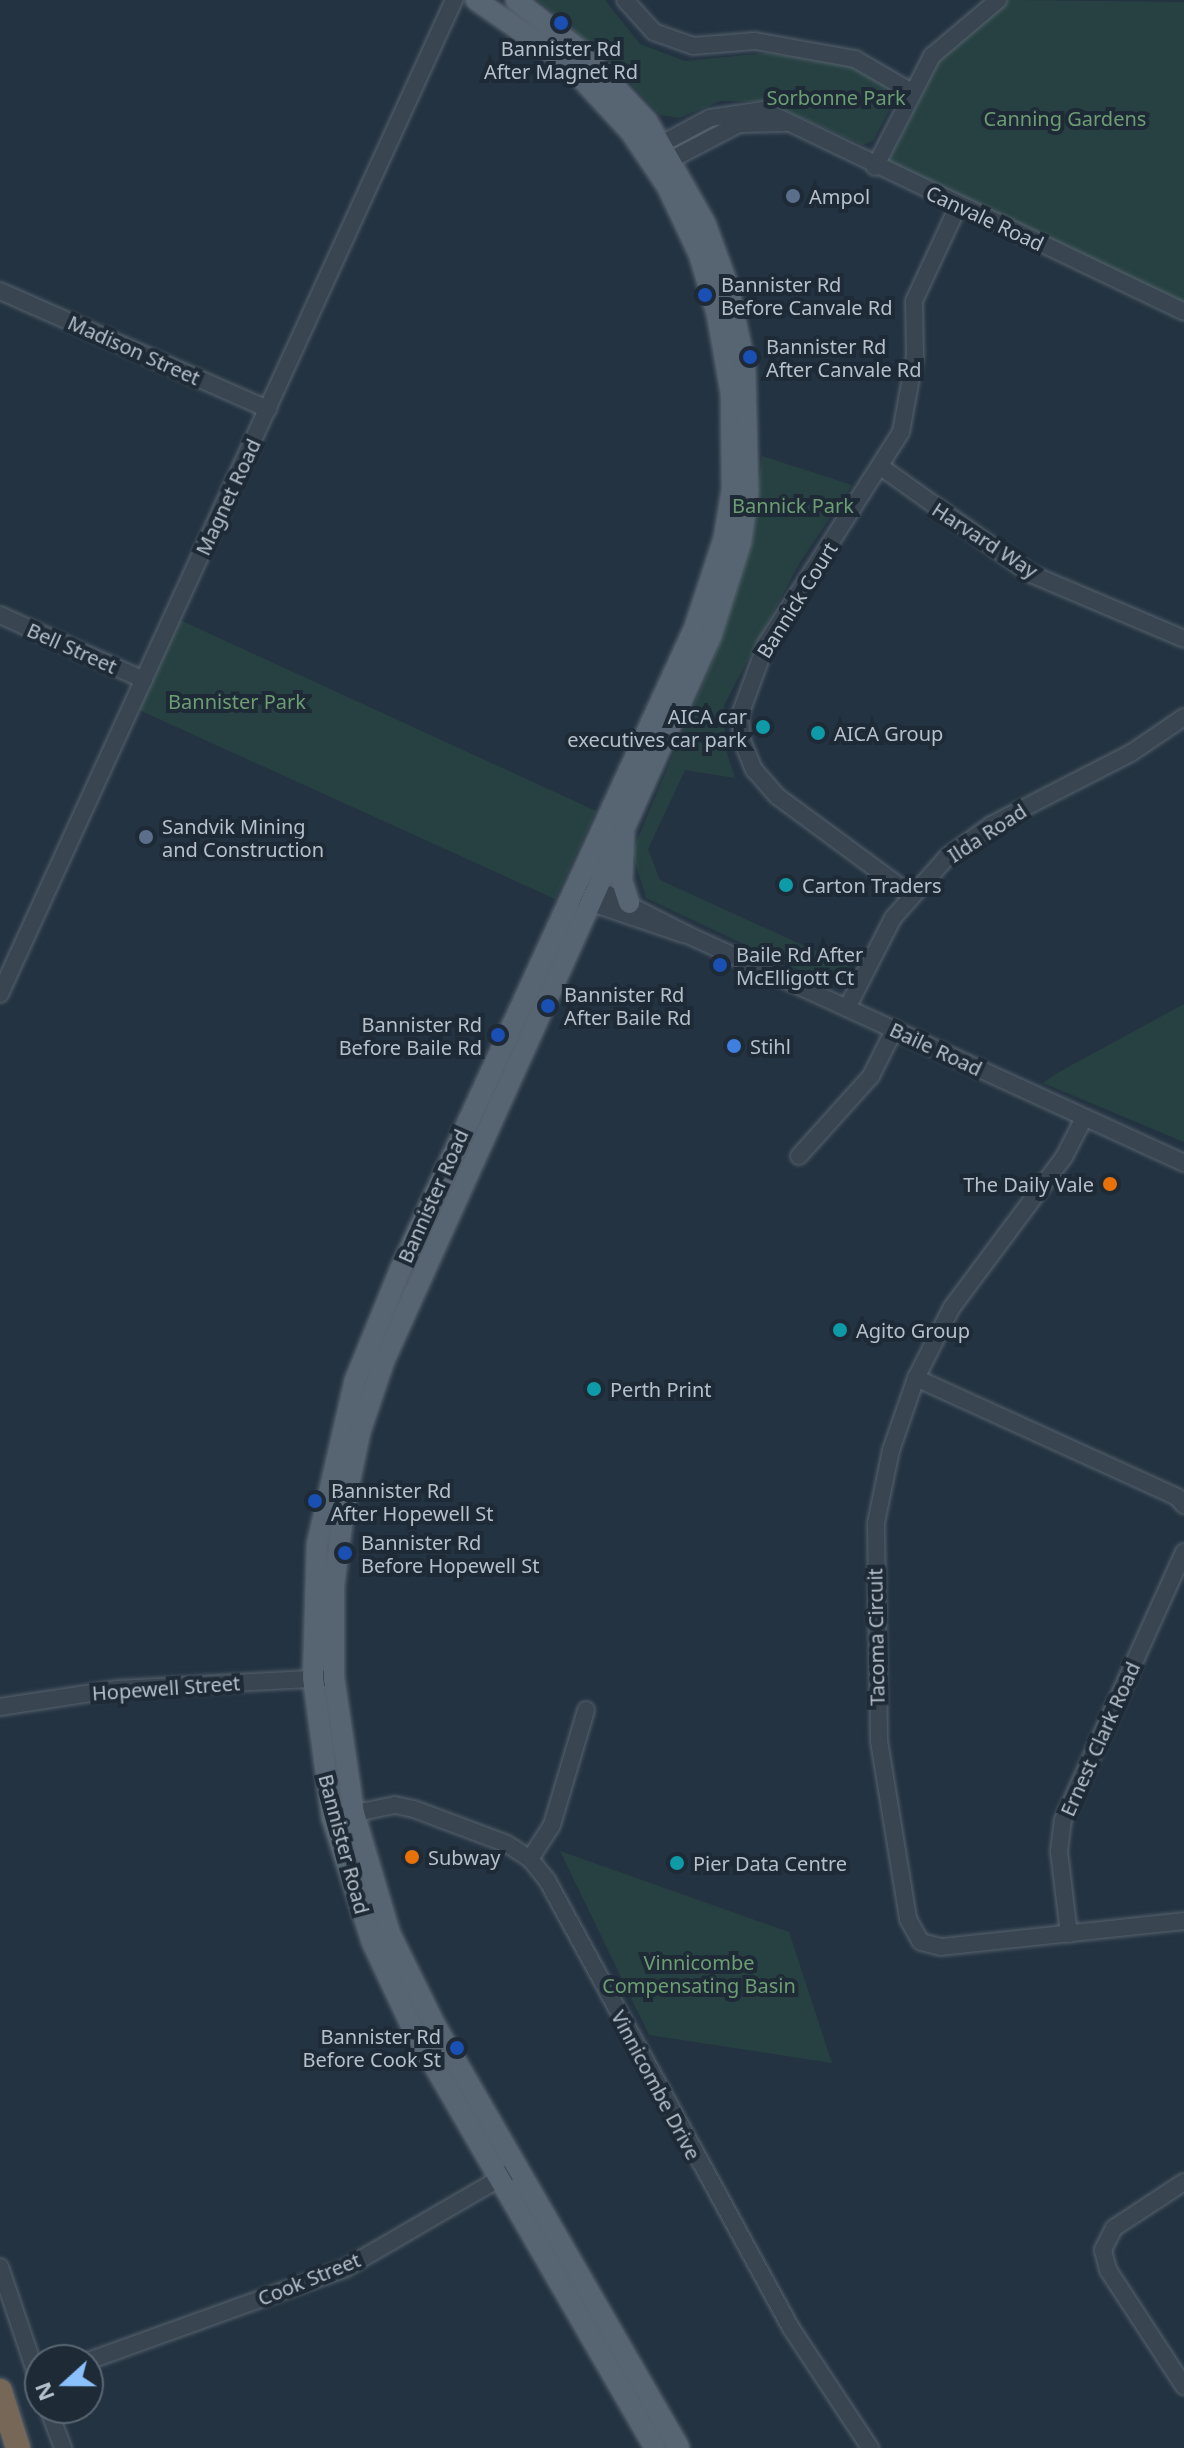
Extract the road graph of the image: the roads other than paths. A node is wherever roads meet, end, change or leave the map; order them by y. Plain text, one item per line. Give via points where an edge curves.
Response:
1 (454, 0) edge
2 (476, 0) edge
3 (516, 0) edge
4 (625, 0) edge
5 (998, 0) edge
6 (912, 92) junction
7 (659, 155) junction
8 (875, 167) junction
9 (958, 206) junction
10 (0, 291) edge
11 (1184, 312) edge
12 (268, 409) junction
13 (881, 467) junction
14 (0, 615) edge
15 (1184, 639) edge
16 (144, 680) junction
17 (1184, 717) edge
18 (624, 823) junction
19 (585, 892) junction
20 (910, 894) junction
21 (629, 903) junction
22 (688, 935) junction
23 (0, 994) edge
24 (847, 1008) junction
25 (894, 1030) junction
26 (1084, 1118) junction
27 (799, 1156) dead end
28 (1184, 1163) edge
29 (916, 1378) junction
30 (1184, 1505) edge
31 (1184, 1552) edge
32 (324, 1678) junction
33 (0, 1707) edge
34 (586, 1710) dead end
35 (354, 1813) junction
36 (332, 1818) junction
37 (530, 1859) junction
38 (1184, 1921) edge
39 (1069, 1934) junction
40 (508, 2174) junction
41 (1184, 2182) edge
42 (0, 2267) edge
43 (27, 2344) edge
44 (104, 2355) edge
45 (1184, 2386) edge
46 (0, 2391) edge
47 (54, 2424) edge
48 (18, 2448) edge
49 (63, 2448) edge
50 (655, 2448) edge
51 (679, 2448) edge
52 (870, 2448) edge

1 - 12 street, Magnet Road
2 - 7 main road, Bannister Road via 566,62
3 - 7 main road, Bannister Road via 599,69
4 - 6 street via 654,32 693,46 755,41 855,59
5 - 6 street via 932,56
6 - 8 street
7 - 8 street, Canvale Road via 737,110 763,110
7 - 18 main road, Bannister Road via 716,249 735,311 749,391 748,492 741,542 711,636
7 - 19 main road, Bannister Road via 717,314 731,393 732,490 724,538 694,629
8 - 9 street, Canvale Road
9 - 11 street, Canvale Road
9 - 13 street, Bannick Court via 914,301 915,356 906,415
10 - 12 street, Madison Street
12 - 16 street, Magnet Road
13 - 15 street, Harvard Way via 1031,574
13 - 20 street, Bannick Court via 766,644 745,690 741,727 754,770 777,796
14 - 16 street, Bell Street
16 - 23 street, Magnet Road
17 - 20 street, Ilda Road via 1131,753 991,825 946,858
18 - 19 main road, Bannister Road
18 - 21 main road via 622,881
19 - 21 street, Baile Road
19 - 22 street, Baile Road via 659,930
19 - 32 main road, Bannister Road via 400,1270 355,1380 317,1544
20 - 24 street, Ilda Road
21 - 22 street, Baile Road
22 - 24 street, Baile Road
24 - 25 street, Baile Road
25 - 26 street, Baile Road
25 - 27 street via 871,1076
26 - 28 street, Baile Road
26 - 29 street, Tacoma Circuit via 1064,1157 952,1307
29 - 30 street via 1177,1497
29 - 39 street, Tacoma Circuit via 876,1523 874,1584 879,1741 908,1919 921,1942 941,1947
31 - 39 street, Ernest Clark Road via 1063,1820 1059,1851
32 - 33 street, Hopewell Street via 117,1689
32 - 35 main road, Bannister Road
32 - 36 main road, Bannister Road
34 - 37 street via 552,1825
35 - 36 street, Vinnicombe Drive
35 - 37 street, Vinnicombe Drive via 395,1805 414,1809 507,1844
35 - 40 main road, Bannister Road via 396,1947
36 - 40 main road, Bannister Road via 392,1988
37 - 52 street, Vinnicombe Drive via 547,1880 791,2328
38 - 39 street, Tacoma Circuit
40 - 44 street, Cook Street via 344,2269
40 - 50 main road, Bannister Road
40 - 51 main road, Bannister Road
41 - 45 street via 1114,2228 1103,2250 1108,2270
42 - 43 street
46 - 48 highway
47 - 49 street

